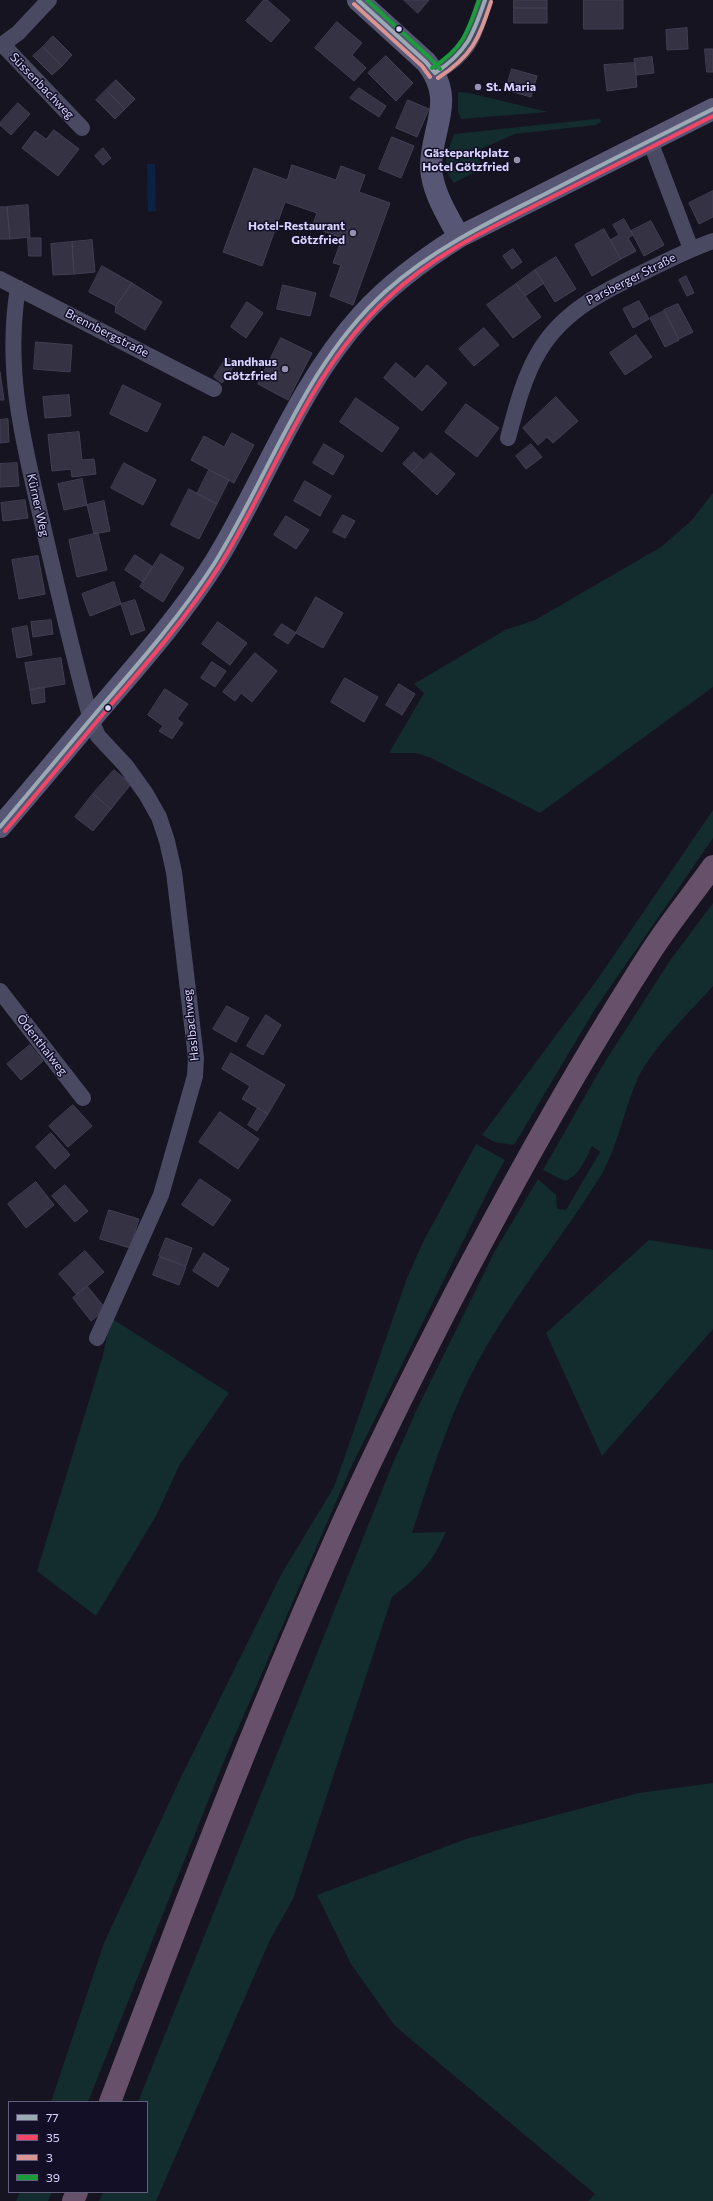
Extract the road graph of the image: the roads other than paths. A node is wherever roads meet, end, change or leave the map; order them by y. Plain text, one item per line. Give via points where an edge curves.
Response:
1 (49, 0) edge
2 (358, 0) edge
3 (485, 0) edge
4 (1, 45) edge
5 (435, 73) junction
6 (713, 109) edge
7 (82, 128) dead end
8 (650, 141) junction
9 (459, 237) junction
10 (713, 241) edge
11 (691, 249) junction
12 (0, 279) edge
13 (18, 288) junction
14 (214, 389) dead end
15 (508, 438) dead end
16 (91, 720) junction
17 (0, 827) edge
18 (713, 866) edge
19 (0, 991) edge
20 (83, 1098) dead end
21 (97, 1338) dead end
22 (110, 2101) edge

1 - 4 street via 18,33
2 - 5 street
3 - 5 street via 466,48 455,61
4 - 7 street, Süssenbachweg
5 - 9 street via 442,103 433,150 432,178
6 - 8 street
8 - 9 street
8 - 11 street
9 - 16 street via 424,259 386,291 341,340 299,406 215,561 157,643
10 - 11 street, Parsberger Straße
11 - 15 street, Parsberger Straße via 606,290 560,324 540,349 518,401
12 - 13 street, Brennbergstraße
13 - 14 street, Brennbergstraße
13 - 16 street, Kürner Weg via 12,341 14,392 19,423
16 - 17 street
16 - 21 street, Haslbachweg via 98,736 126,766 146,794 159,817 167,841 174,872 196,1058 195,1076 161,1195
18 - 22 highway via 654,947 598,1036 506,1195 406,1390 334,1541 272,1687
19 - 20 street, Ödenthalweg

